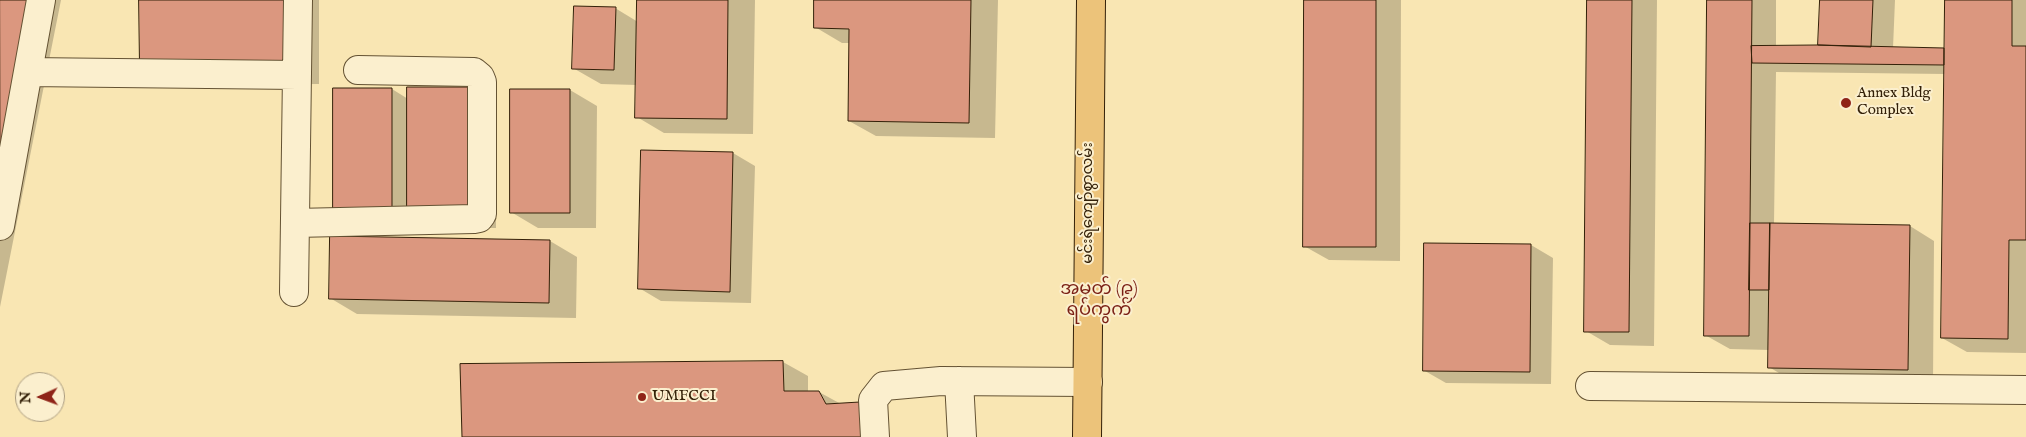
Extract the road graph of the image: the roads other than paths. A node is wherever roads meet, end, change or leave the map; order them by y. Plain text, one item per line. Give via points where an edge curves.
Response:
1 (41, 0) edge
2 (298, 0) edge
3 (1091, 0) edge
4 (358, 70) dead end
5 (28, 72) junction
6 (297, 75) junction
7 (295, 223) junction
8 (0, 226) edge
9 (294, 292) dead end
10 (959, 381) junction
11 (1088, 382) junction
12 (1590, 386) dead end
13 (2026, 390) edge
14 (875, 437) edge
15 (962, 437) edge
16 (1087, 437) edge

1 - 5 lane
2 - 6 lane
3 - 11 main road, မင်းရဲကျော်စွာလမ်း
4 - 7 lane via 474,72 480,76 482,214 479,218
5 - 6 lane
5 - 8 lane
6 - 7 lane
7 - 9 lane
10 - 11 lane
10 - 14 lane via 884,386 873,400
10 - 15 lane
11 - 16 main road, မင်းရဲကျော်စွာလမ်း
12 - 13 lane

